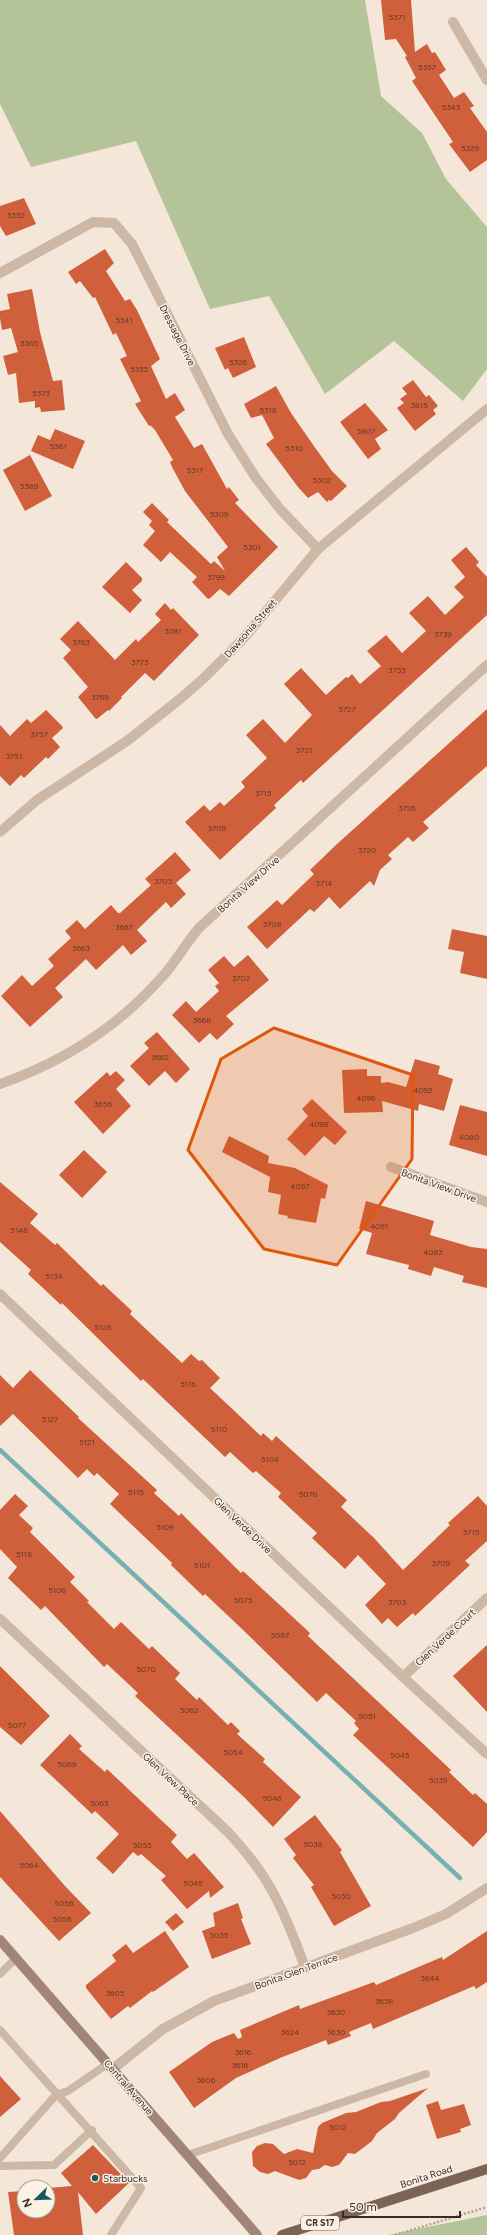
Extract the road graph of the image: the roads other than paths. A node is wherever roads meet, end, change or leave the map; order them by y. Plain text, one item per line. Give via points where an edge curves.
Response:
1 (453, 22) dead end
2 (487, 80) edge
3 (0, 272) edge
4 (487, 409) edge
5 (318, 549) junction
6 (487, 665) edge
7 (0, 832) edge
8 (0, 1084) edge
9 (391, 1168) dead end
10 (487, 1202) edge
11 (0, 1294) edge
12 (487, 1598) edge
13 (0, 1619) edge
14 (402, 1677) junction
15 (487, 1754) edge
16 (487, 1888) edge
17 (0, 1940) edge
18 (16, 1958) junction
19 (305, 1967) junction
20 (0, 1974) edge
21 (0, 2030) edge
22 (112, 2066) junction
23 (426, 2074) dead end
24 (56, 2095) junction
25 (92, 2130) junction
26 (188, 2155) junction
27 (0, 2158) edge
28 (0, 2166) edge
29 (487, 2169) edge
30 (111, 2235) edge
31 (257, 2235) edge
32 (282, 2235) edge

1 - 2 street
3 - 5 street, Dressage Drive via 93,222 114,223 132,244 228,434 256,478 280,509
4 - 5 street, Dawsonia Street
5 - 7 street, Dawsonia Street via 244,638 204,678 127,741 37,800
6 - 8 street, Bonita View Drive via 199,928 163,976 120,1018 71,1052
9 - 10 street, Bonita View Drive
11 - 14 street, Glen Verde Drive
12 - 14 street, Glen Verde Court
13 - 19 street, Glen View Place via 232,1838 254,1863 284,1913
14 - 15 street, Glen Verde Drive
16 - 19 street, Bonita Glen Terrace via 446,1914
17 - 18 main road, Central Avenue
18 - 20 lane
18 - 22 main road, Central Avenue
19 - 22 street, Bonita Glen Terrace via 202,2007 163,2029
21 - 24 lane
22 - 24 lane
22 - 26 main road, Central Avenue
23 - 26 lane
24 - 25 lane
24 - 27 lane
25 - 28 lane via 54,2165
25 - 30 lane via 142,2188
26 - 31 main road, Central Avenue
29 - 32 main road, Bonita Road / CR S17

